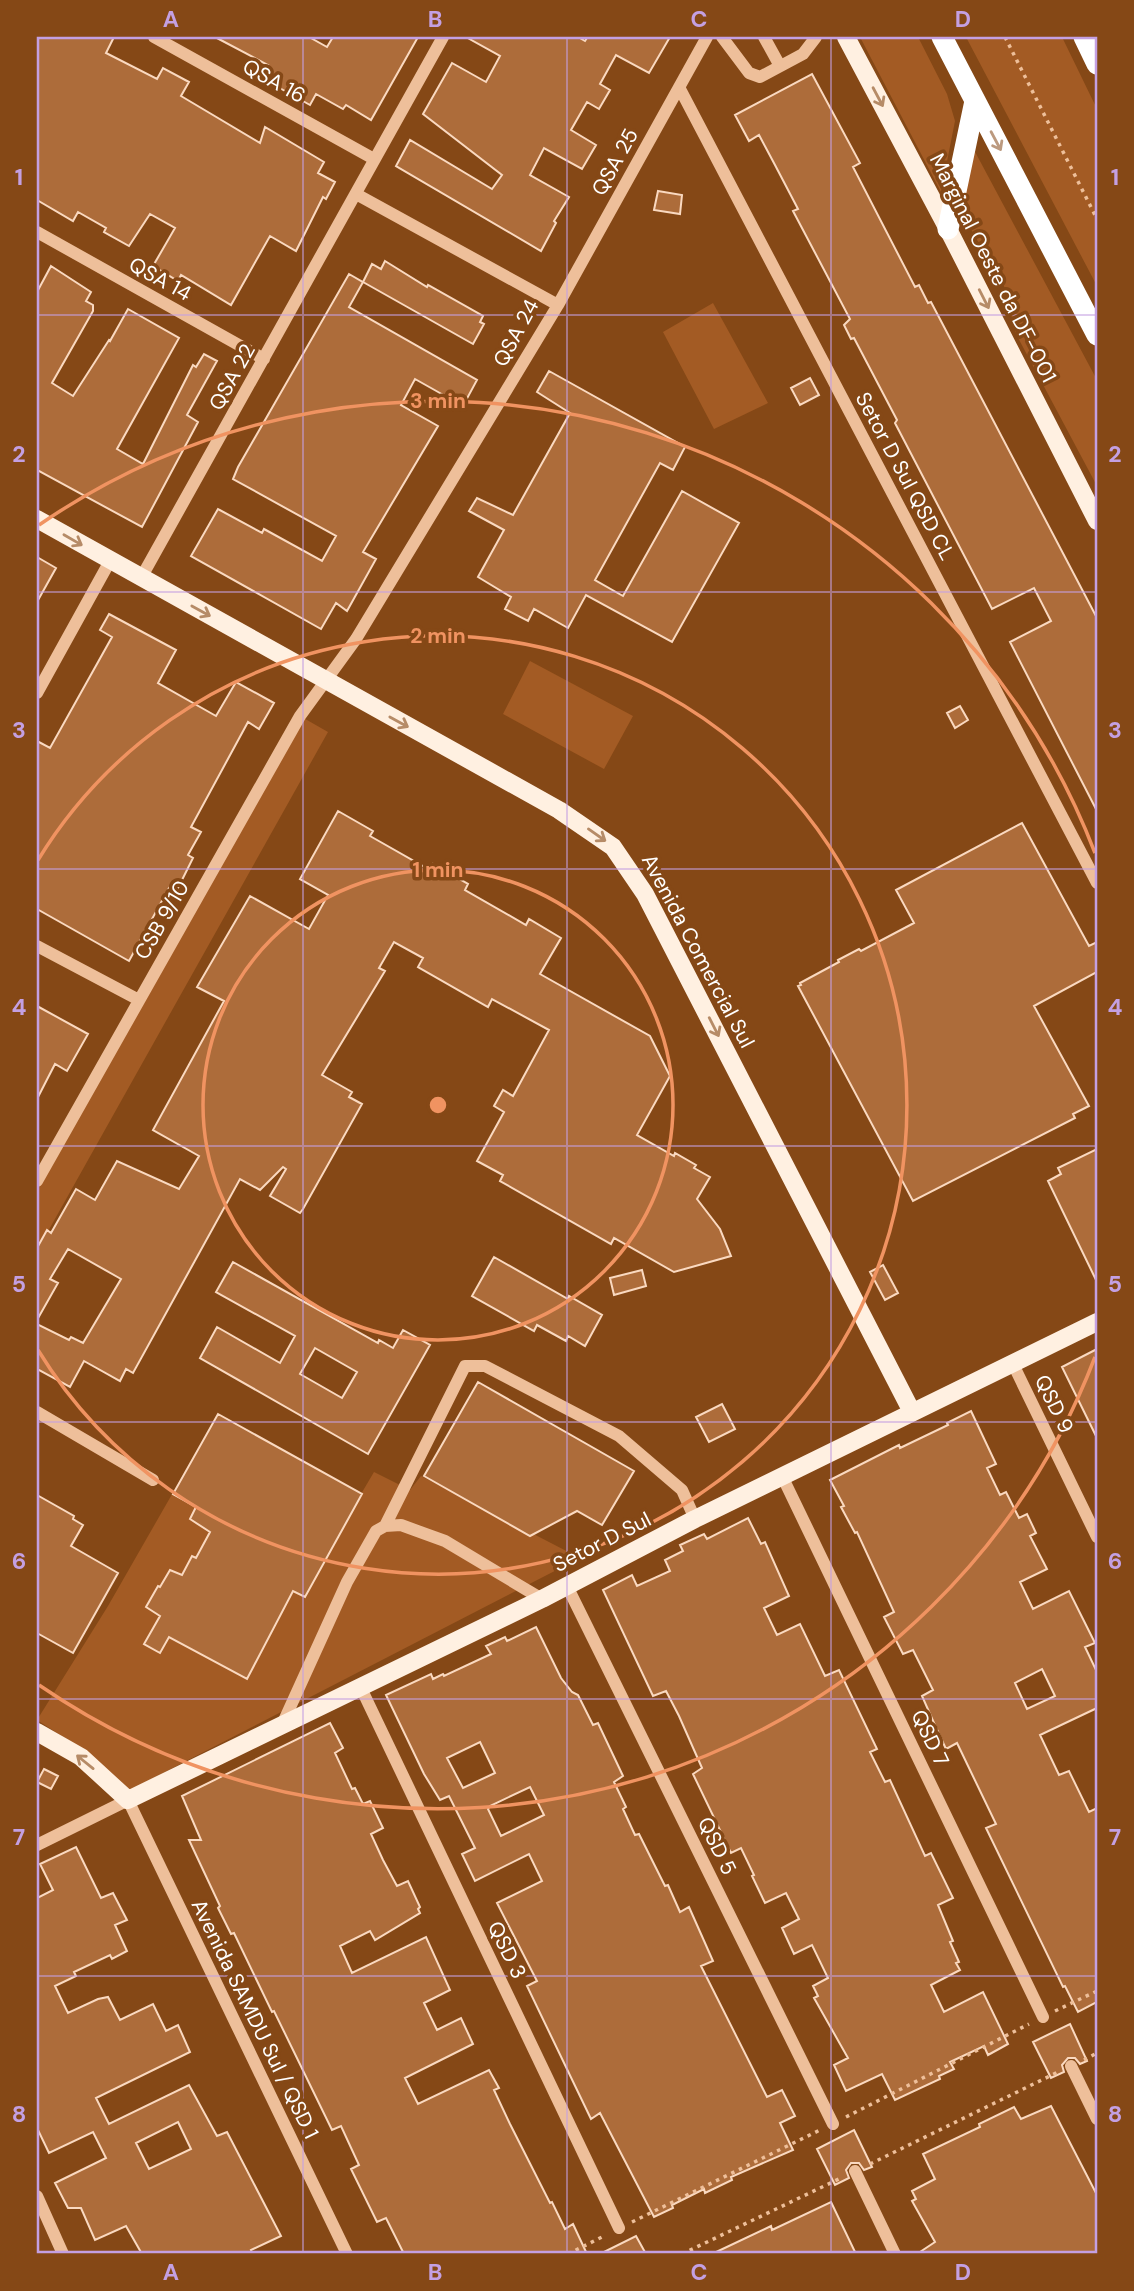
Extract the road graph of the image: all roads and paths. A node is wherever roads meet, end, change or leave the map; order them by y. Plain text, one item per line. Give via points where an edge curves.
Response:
1 (155, 37) edge
2 (443, 37) edge
3 (707, 37) edge
4 (722, 37) edge
5 (764, 37) edge
6 (816, 37) edge
7 (846, 37) edge
8 (943, 37) edge
9 (1005, 37) edge
10 (1084, 37) edge
11 (1097, 64) edge
12 (780, 66) junction
13 (679, 87) junction
14 (975, 101) junction
15 (374, 159) junction
16 (356, 194) junction
17 (1097, 219) edge
18 (948, 229) junction
19 (37, 232) edge
20 (558, 306) junction
21 (1097, 335) edge
22 (264, 359) junction
23 (37, 519) edge
24 (1097, 521) edge
25 (110, 561) junction
26 (141, 578) junction
27 (325, 680) junction
28 (37, 694) edge
29 (1097, 883) edge
30 (37, 946) edge
31 (139, 1000) junction
32 (37, 1181) edge
33 (1097, 1322) edge
34 (1013, 1364) junction
35 (37, 1412) edge
36 (912, 1412) junction
37 (782, 1476) junction
38 (153, 1480) dead end
39 (695, 1519) junction
40 (384, 1526) junction
41 (1097, 1537) edge
42 (567, 1586) junction
43 (542, 1599) junction
44 (361, 1688) junction
45 (281, 1726) junction
46 (37, 1732) edge
47 (128, 1800) junction
48 (37, 1845) edge
49 (1044, 2017) dead end
50 (1097, 2053) edge
51 (1072, 2066) junction
52 (1097, 2119) edge
53 (833, 2124) dead end
54 (855, 2171) junction
55 (37, 2196) edge
56 (619, 2228) dead end
57 (63, 2254) edge
58 (347, 2254) edge
59 (682, 2254) edge
60 (895, 2254) edge

1 - 15 street, QSA 16
2 - 15 street, QSA 22
3 - 13 street, QSA 25
4 - 12 street via 754,76
5 - 12 street
6 - 12 street via 803,54
7 -> 18 main road, Marginal Oeste da DF-001
8 - 14 highway
9 - 17 path
10 - 11 highway
13 - 20 street, QSA 25
13 - 29 street, Setor D Sul QSD CL
14 - 18 highway
14 -> 21 highway
15 - 16 street, QSA 22
16 - 20 street, QSA 24
16 - 22 street, QSA 22
18 -> 24 main road, Marginal Oeste da DF-001
19 - 22 street, QSA 14
20 - 27 street, QSA 24 via 356,639
22 - 26 street, QSA 22
23 -> 25 main road, Avenida Comercial Sul
25 - 26 main road, Avenida Comercial Sul
25 - 28 street
26 -> 27 main road, Avenida Comercial Sul
27 - 31 street, CSB 9/10 via 300,716
27 -> 36 main road, Avenida Comercial Sul via 559,810 613,847 645,894
30 - 31 street
31 - 32 street, CSB 9/10
33 - 34 main road, Setor D Sul
34 - 36 main road, Setor D Sul
34 - 41 street, QSD 9
35 - 38 street
36 - 37 main road, Setor D Sul
37 - 39 main road, Setor D Sul
37 - 49 street, QSD 7
39 - 40 street via 682,1490 619,1436 485,1366 465,1366
39 - 42 main road, Setor D Sul
40 - 43 street via 401,1525 444,1541
40 - 45 street via 376,1531 347,1582
42 - 43 main road, Setor D Sul
42 - 53 street, QSD 5
43 - 44 main road, Setor D Sul
44 - 45 main road, Setor D Sul
44 - 56 street, QSD 3
45 - 47 main road, Setor D Sul
47 -> 46 main road via 81,1757
47 - 48 street
47 - 58 street, Avenida SAMDU Sul / QSD 1
50 - 51 path
51 - 52 street
51 - 54 path
54 - 59 path
54 - 60 street
55 - 57 street

